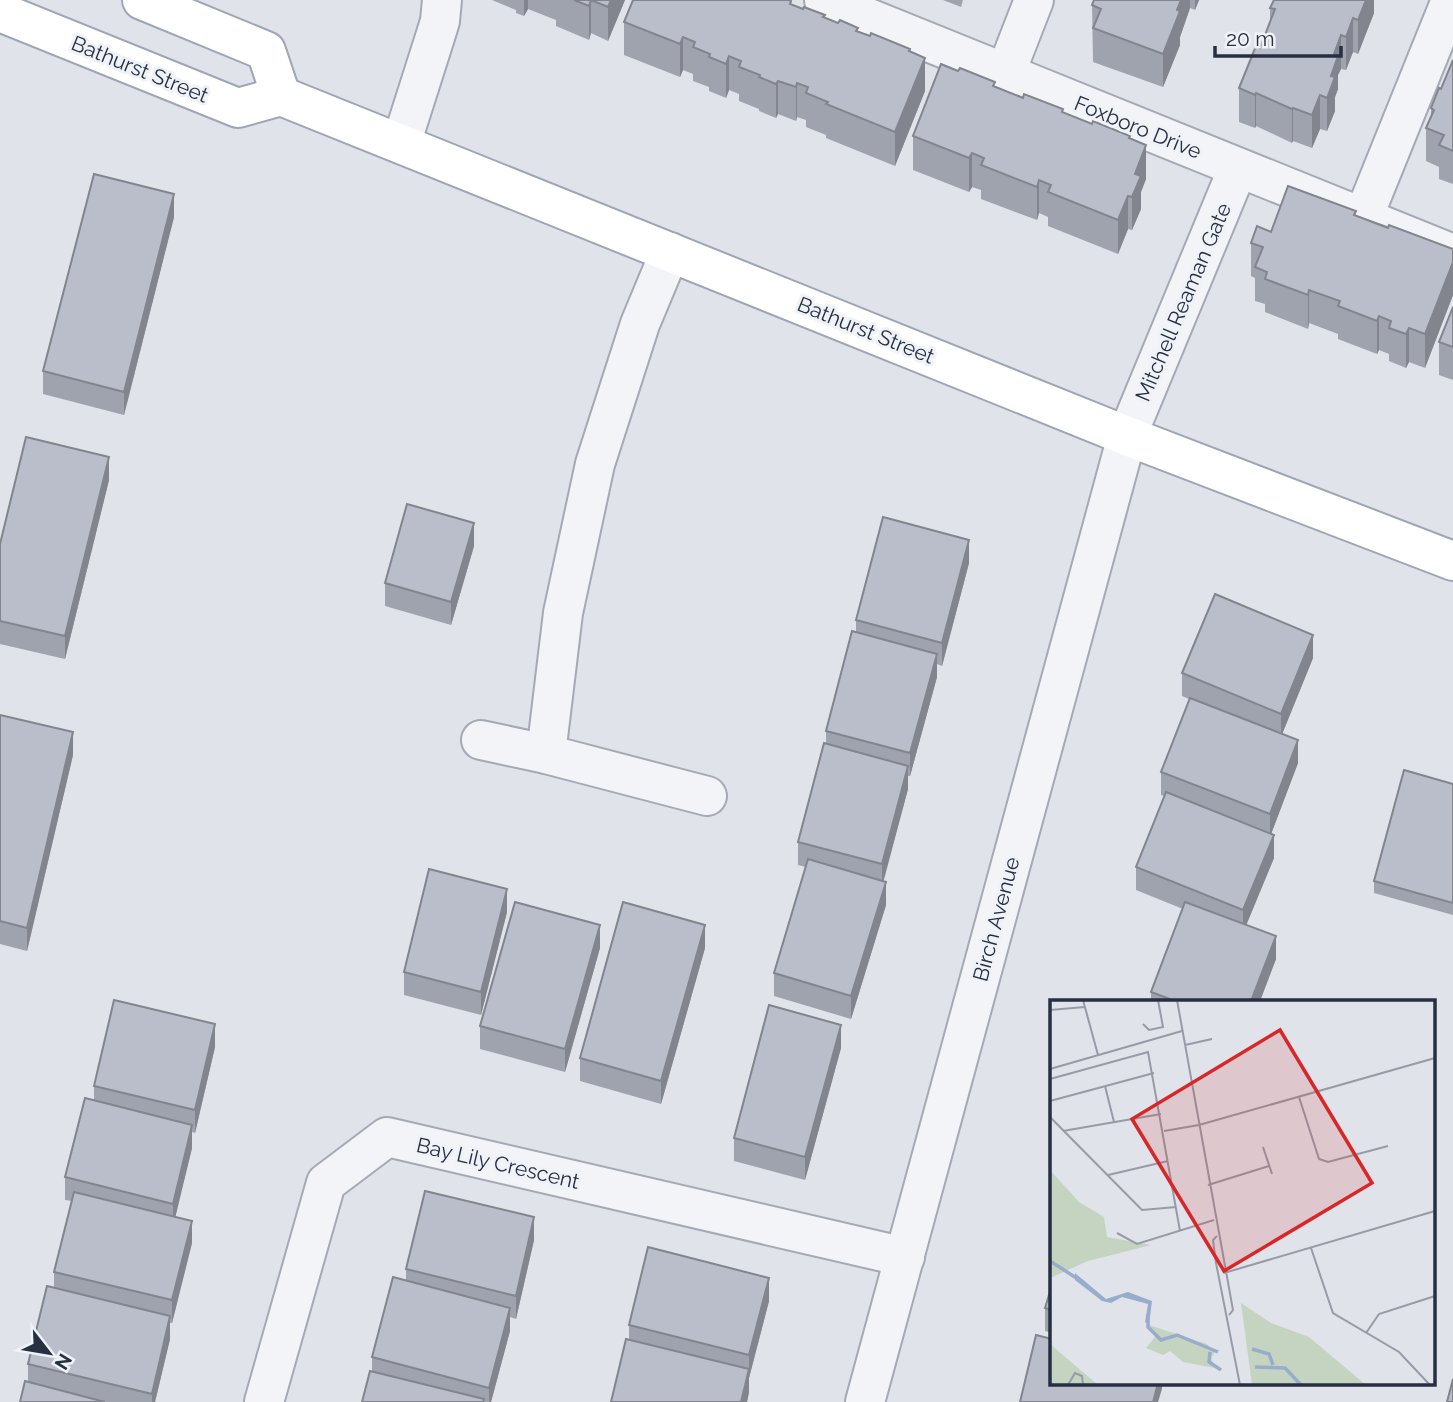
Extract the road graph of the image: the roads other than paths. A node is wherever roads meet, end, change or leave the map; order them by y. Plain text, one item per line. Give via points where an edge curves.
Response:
1 (142, 0) edge
2 (442, 0) edge
3 (824, 0) edge
4 (1034, 0) edge
5 (1451, 0) edge
6 (0, 12) edge
7 (1006, 72) junction
8 (281, 96) junction
9 (401, 144) junction
10 (1238, 168) junction
11 (1363, 218) junction
12 (670, 252) junction
13 (1453, 254) edge
14 (1127, 436) junction
15 (1453, 561) edge
16 (481, 740) dead end
17 (546, 754) junction
18 (706, 796) dead end
19 (905, 1257) junction
20 (264, 1402) edge
21 (865, 1402) edge

1 - 8 main road via 266,51
2 - 9 street via 440,21
3 - 7 street, Foxboro Drive
4 - 7 street
5 - 11 street
6 - 8 main road, Bathurst Street via 238,108
7 - 10 street, Foxboro Drive
8 - 9 main road, Bathurst Street
9 - 12 main road, Bathurst Street
10 - 11 street, Foxboro Drive
10 - 14 street, Mitchell Reaman Gate
11 - 13 street, Foxboro Drive
12 - 14 main road, Bathurst Street
12 - 17 street via 640,324 595,464 563,613
14 - 15 main road, Bathurst Street
14 - 19 street, Birch Avenue
16 - 17 street
17 - 18 street
19 - 20 street, Bay Lily Crescent via 387,1137 327,1183
19 - 21 street, Birch Avenue

